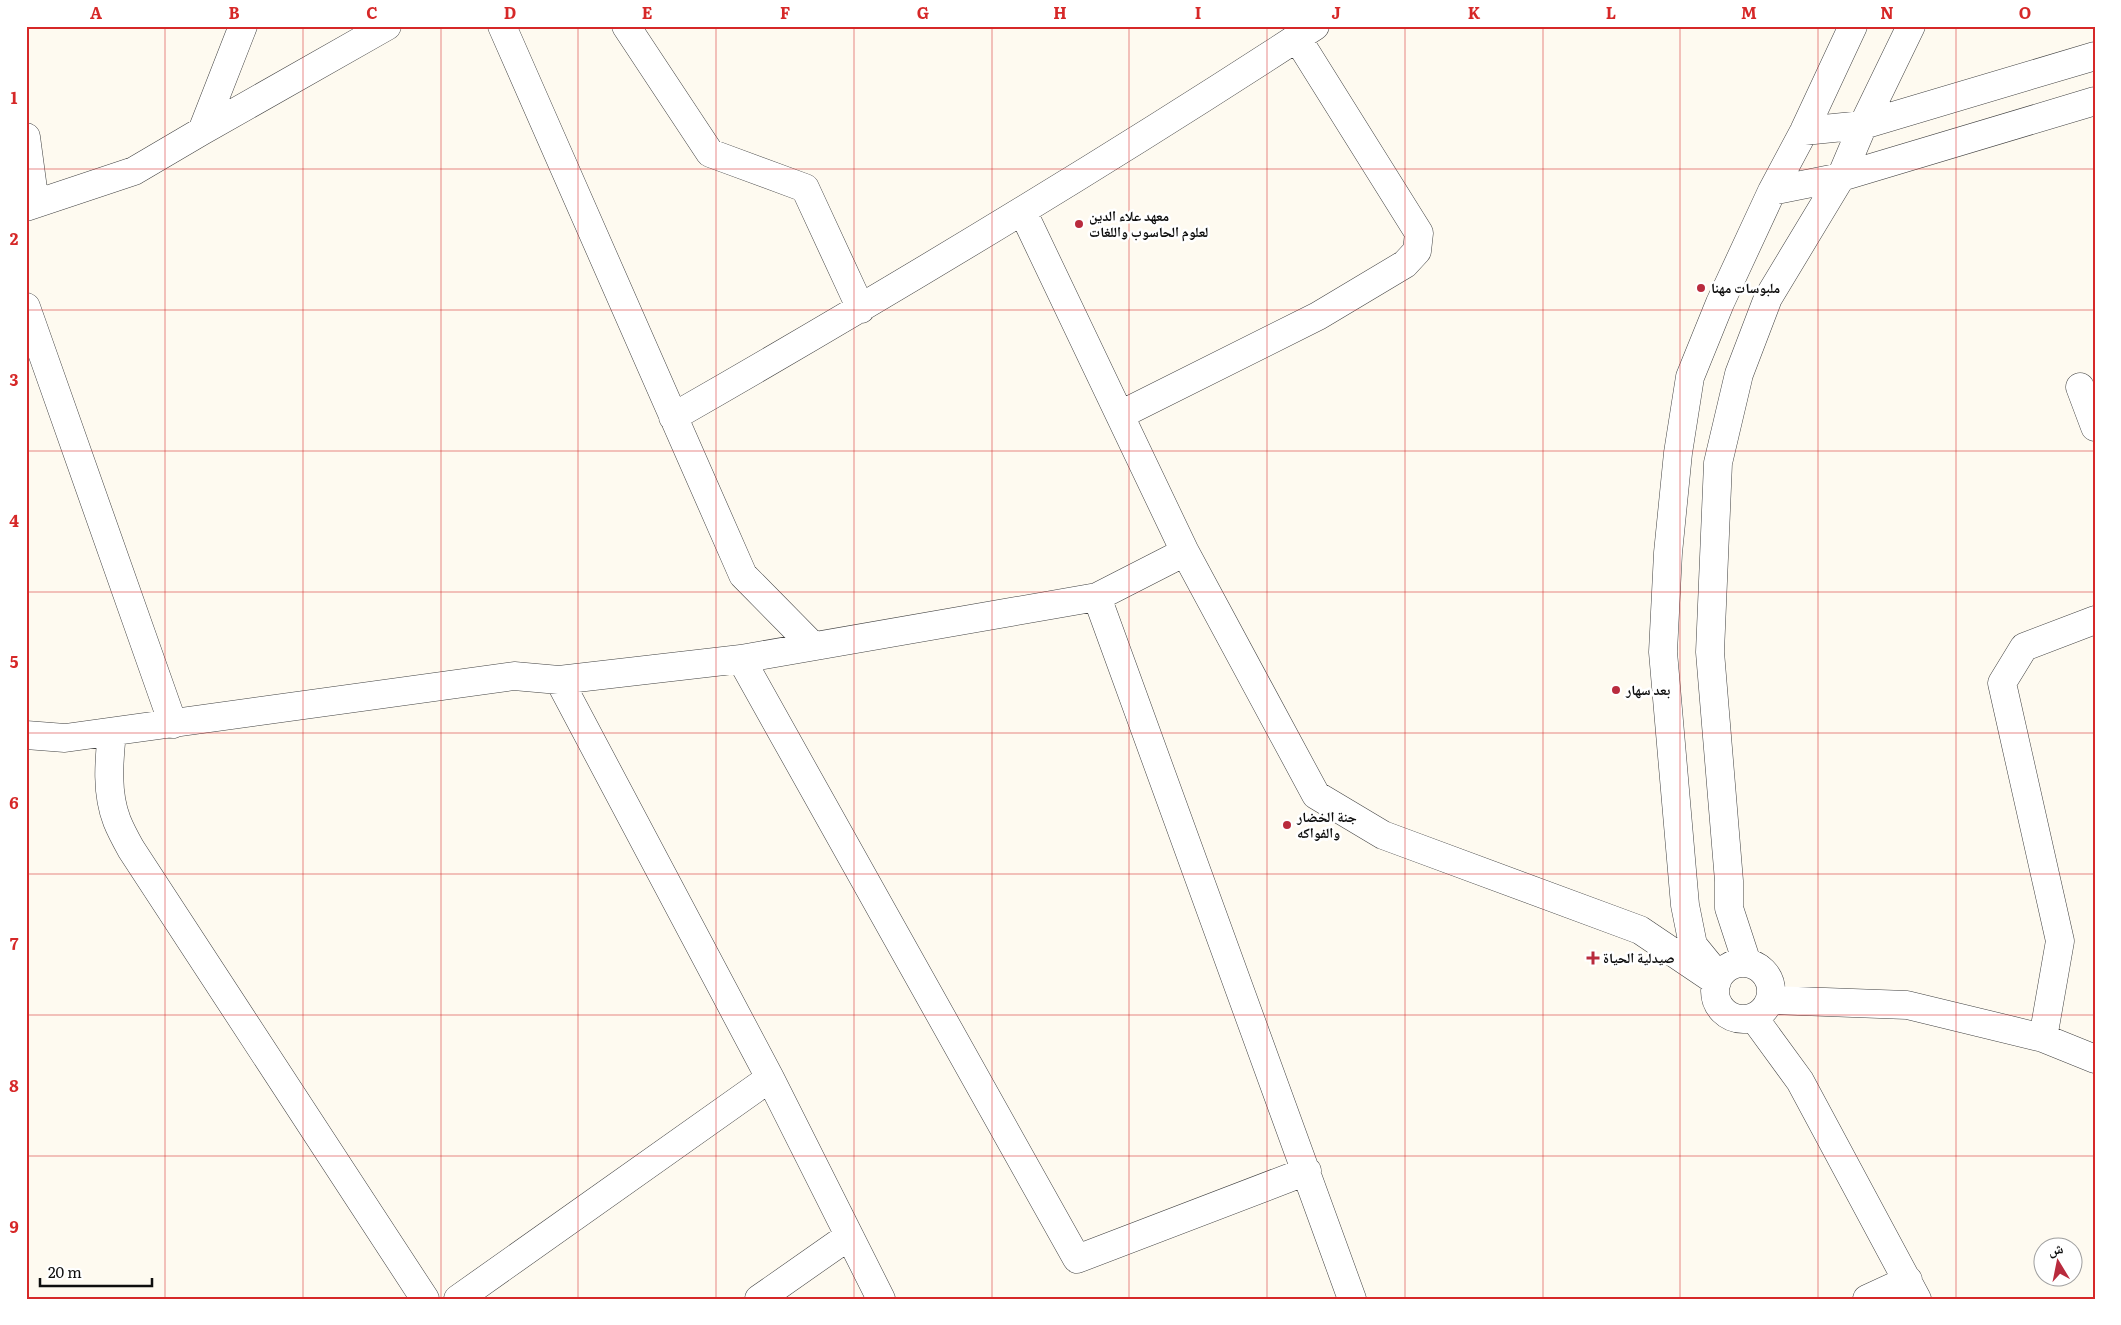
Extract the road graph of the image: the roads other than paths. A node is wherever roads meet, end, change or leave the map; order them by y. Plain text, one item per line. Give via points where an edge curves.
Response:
1 (243, 26) edge
2 (387, 26) edge
3 (502, 26) edge
4 (626, 26) edge
5 (1854, 26) edge
6 (1911, 26) edge
7 (1306, 32) edge
8 (2095, 56) edge
9 (2095, 101) edge
10 (1863, 125) junction
11 (202, 130) junction
12 (1804, 131) junction
13 (26, 137) edge
14 (1841, 177) junction
15 (1772, 191) junction
16 (30, 206) edge
17 (1024, 212) junction
18 (26, 307) edge
19 (861, 309) junction
20 (2080, 387) dead end
21 (1120, 416) junction
22 (673, 417) junction
23 (2095, 427) edge
24 (1185, 552) junction
25 (1097, 597) junction
26 (2095, 620) edge
27 (813, 646) junction
28 (741, 659) junction
29 (559, 680) junction
30 (173, 724) junction
31 (112, 732) junction
32 (26, 735) edge
33 (1747, 963) junction
34 (1718, 979) junction
35 (1762, 1009) junction
36 (2044, 1038) junction
37 (2095, 1059) edge
38 (770, 1078) junction
39 (1307, 1171) junction
40 (850, 1236) junction
41 (1913, 1289) edge
42 (425, 1299) edge
43 (458, 1299) edge
44 (759, 1299) edge
45 (881, 1299) edge
46 (1352, 1299) edge
47 (1867, 1299) edge

1 - 11 street
2 - 11 street
3 - 22 street
4 - 19 street via 710,153 806,188
5 - 12 street
6 - 10 street
7 - 17 street
7 - 21 street via 1419,233 1417,251 1405,264 1318,316
8 - 10 street
9 - 14 street
10 - 12 street
10 - 14 street
11 - 16 street via 134,171
12 - 15 street
13 - 16 street
14 - 15 street
14 - 33 street via 1768,298 1739,374 1718,463 1710,652 1728,908
15 - 34 street via 1690,377 1668,553 1663,652 1685,905 1693,945
17 - 19 street
17 - 21 street
18 - 30 street
19 - 22 street
20 - 23 street
21 - 24 street
22 - 27 street via 743,575
24 - 25 street
24 - 34 street via 1316,796 1383,835 1640,930
25 - 27 street
25 - 39 street
26 - 36 street via 2024,647 2002,683 2060,941
27 - 28 street
28 - 29 street
28 - 39 street via 1077,1259
29 - 30 street via 514,676
29 - 38 street
30 - 31 street
31 - 32 street via 65,738
31 - 42 street via 110,790 117,820 131,849
33 - 34 street via 1726,969
33 - 35 street via 1768,976 1772,988
34 - 35 street via 1716,997 1724,1012 1733,1018 1743,1019
35 - 36 street via 1907,1005
35 - 41 street
36 - 37 street
38 - 40 street
38 - 43 street
39 - 46 street
40 - 44 street
40 - 45 street
41 - 47 street

